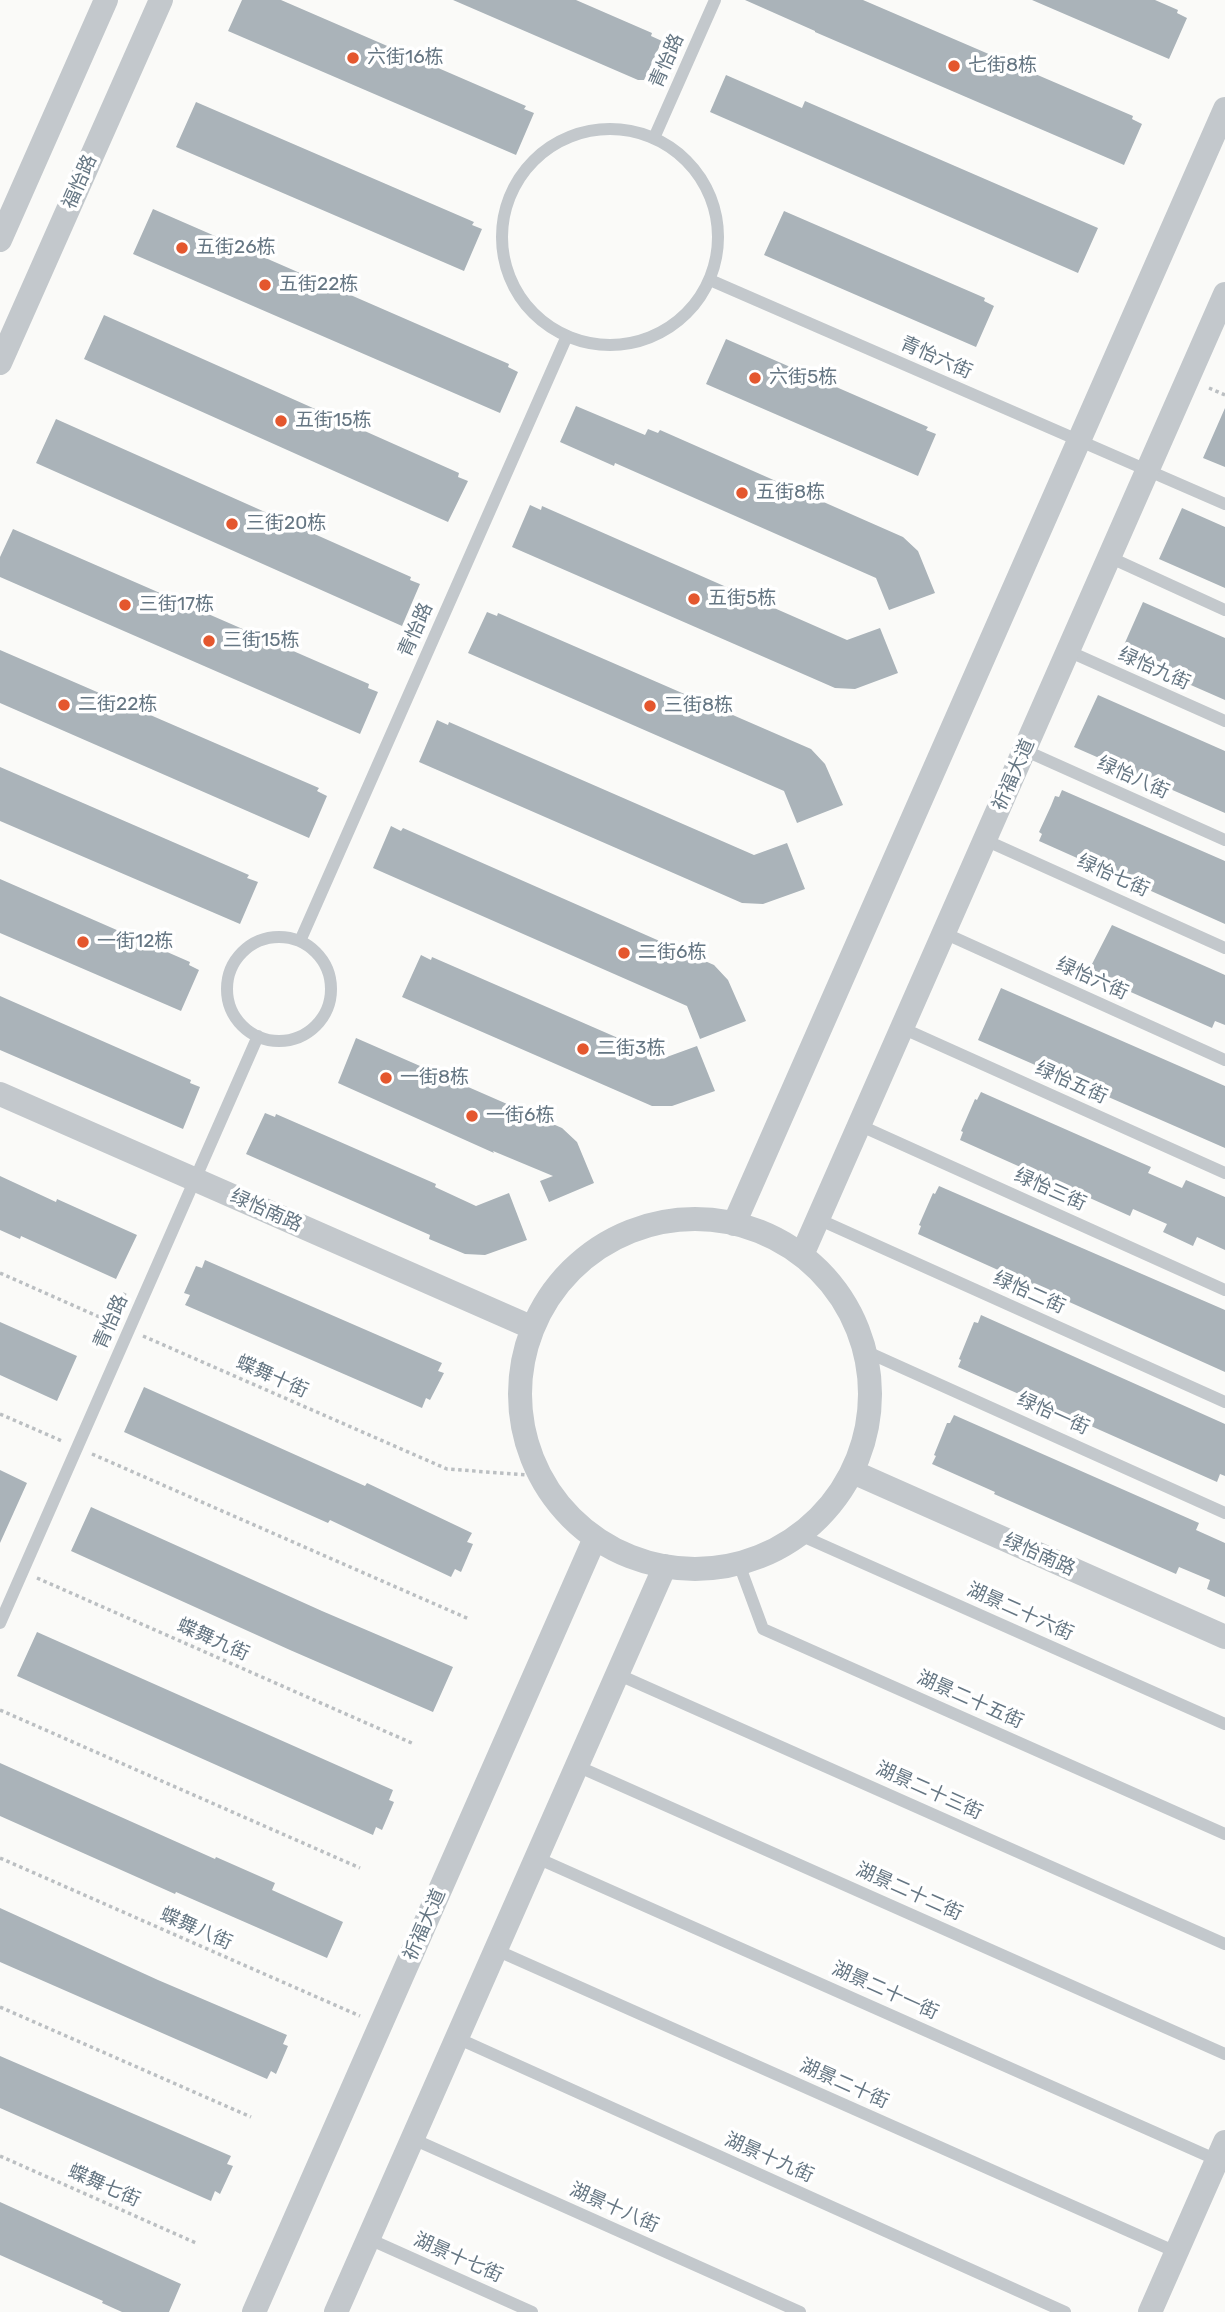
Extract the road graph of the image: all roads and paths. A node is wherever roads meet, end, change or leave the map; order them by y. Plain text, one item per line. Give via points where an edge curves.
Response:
1 (106, 0) edge
2 (160, 0) edge
3 (715, 0) edge
4 (1225, 109) edge
5 (654, 138) junction
6 (0, 240) edge
7 (710, 280) junction
8 (1225, 294) edge
9 (567, 335) junction
10 (2, 354) edge
11 (1078, 442) junction
12 (1148, 470) junction
13 (1225, 504) edge
14 (1109, 557) junction
15 (1225, 610) edge
16 (1068, 651) junction
17 (1225, 722) edge
18 (1024, 750) junction
19 (985, 840) junction
20 (1225, 841) edge
21 (944, 933) junction
22 (300, 941) junction
23 (1225, 948) edge
24 (902, 1028) junction
25 (258, 1036) junction
26 (1225, 1060) edge
27 (0, 1094) edge
28 (859, 1125) junction
29 (1225, 1173) edge
30 (195, 1179) junction
31 (818, 1219) junction
32 (734, 1224) junction
33 (802, 1255) junction
34 (0, 1273) edge
35 (1225, 1290) edge
36 (533, 1328) junction
37 (129, 1329) junction
38 (865, 1351) junction
39 (1225, 1402) edge
40 (0, 1414) edge
41 (77, 1448) junction
42 (853, 1472) junction
43 (541, 1476) junction
44 (1225, 1513) edge
45 (800, 1535) junction
46 (596, 1538) junction
47 (739, 1564) junction
48 (665, 1566) junction
49 (22, 1572) junction
50 (469, 1619) dead end
51 (0, 1623) edge
52 (1225, 1637) edge
53 (617, 1674) junction
54 (0, 1710) edge
55 (1225, 1724) edge
56 (414, 1744) dead end
57 (577, 1766) junction
58 (1225, 1834) edge
59 (0, 1858) edge
60 (537, 1858) junction
61 (360, 1868) dead end
62 (1225, 1944) edge
63 (496, 1950) junction
64 (0, 2007) edge
65 (380, 2025) junction
66 (457, 2038) junction
67 (1225, 2054) edge
68 (251, 2117) dead end
69 (413, 2138) junction
70 (1221, 2151) edge
71 (0, 2156) edge
72 (369, 2239) junction
73 (196, 2243) dead end
74 (1176, 2252) junction
75 (254, 2312) edge
76 (336, 2312) edge
77 (533, 2312) edge
78 (800, 2312) edge
79 (1065, 2312) edge
80 (1150, 2312) edge

1 - 6 street
2 - 10 street, 福怡路
3 - 5 lane, 青怡路
4 - 11 street
5 - 7 lane via 685,159 708,189 719,244
5 - 9 lane via 617,129 580,133 539,155 511,193 502,248 513,284 536,315
7 - 9 lane via 689,312 641,341 603,345
7 - 11 lane, 青怡六街
8 - 12 street, 祈福大道
9 - 22 lane, 青怡路
11 - 12 lane, 青怡六街
11 - 32 street
12 - 13 lane, 青怡六街
12 - 14 street, 祈福大道
14 - 15 lane
14 - 16 street, 祈福大道
16 - 17 lane, 绿怡九街
16 - 18 street, 祈福大道
18 - 19 street, 祈福大道
18 - 20 lane, 绿怡八街
19 - 21 street, 祈福大道
19 - 23 lane, 绿怡七街
21 - 24 street, 祈福大道
21 - 26 lane, 绿怡六街
22 - 25 lane via 320,956 326,967 329,1004 306,1033 283,1041
22 - 25 lane via 275,937 251,944 229,973 231,1010
24 - 28 street, 祈福大道
24 - 29 lane, 绿怡五街
25 - 30 lane, 青怡路
27 - 30 street, 绿怡南路
28 - 31 street, 祈福大道
28 - 35 lane, 绿怡三街
30 - 36 street, 绿怡南路
30 - 37 lane, 青怡路
31 - 33 street, 祈福大道
31 - 39 lane, 绿怡二街
32 - 33 street via 769,1236
32 - 36 street via 699,1219 630,1231 571,1270 549,1297
33 - 38 street via 830,1282 851,1314
34 - 37 path, 蝶舞十街
36 - 43 street via 522,1365 520,1403 526,1441
37 - 41 lane, 青怡路
37 - 43 path, 蝶舞十街 via 447,1469
38 - 42 street via 871,1392 867,1433
38 - 44 lane, 绿怡一街
40 - 41 path
41 - 49 lane, 青怡路
41 - 50 path
42 - 45 street via 830,1507
42 - 52 street, 绿怡南路
43 - 46 street via 565,1510
45 - 47 street
45 - 55 lane, 湖景二十六街
46 - 48 street
46 - 65 street, 祈福大道
47 - 48 street via 702,1569
47 - 58 lane, 湖景二十五街 via 763,1629
48 - 53 street
49 - 51 lane, 青怡路
49 - 56 path, 蝶舞九街
53 - 57 street
53 - 62 lane, 湖景二十三街
54 - 61 path
57 - 60 street
57 - 67 lane, 湖景二十二街
59 - 65 path, 蝶舞八街
60 - 63 street
60 - 70 lane, 湖景二十一街
63 - 66 street
63 - 74 lane, 湖景二十街
64 - 68 path
65 - 75 street, 祈福大道
66 - 69 street
66 - 79 lane, 湖景十九街
69 - 72 street
69 - 78 lane, 湖景十八街
70 - 74 street
71 - 73 path, 蝶舞七街
72 - 76 street
72 - 77 lane, 湖景十七街
74 - 80 street

